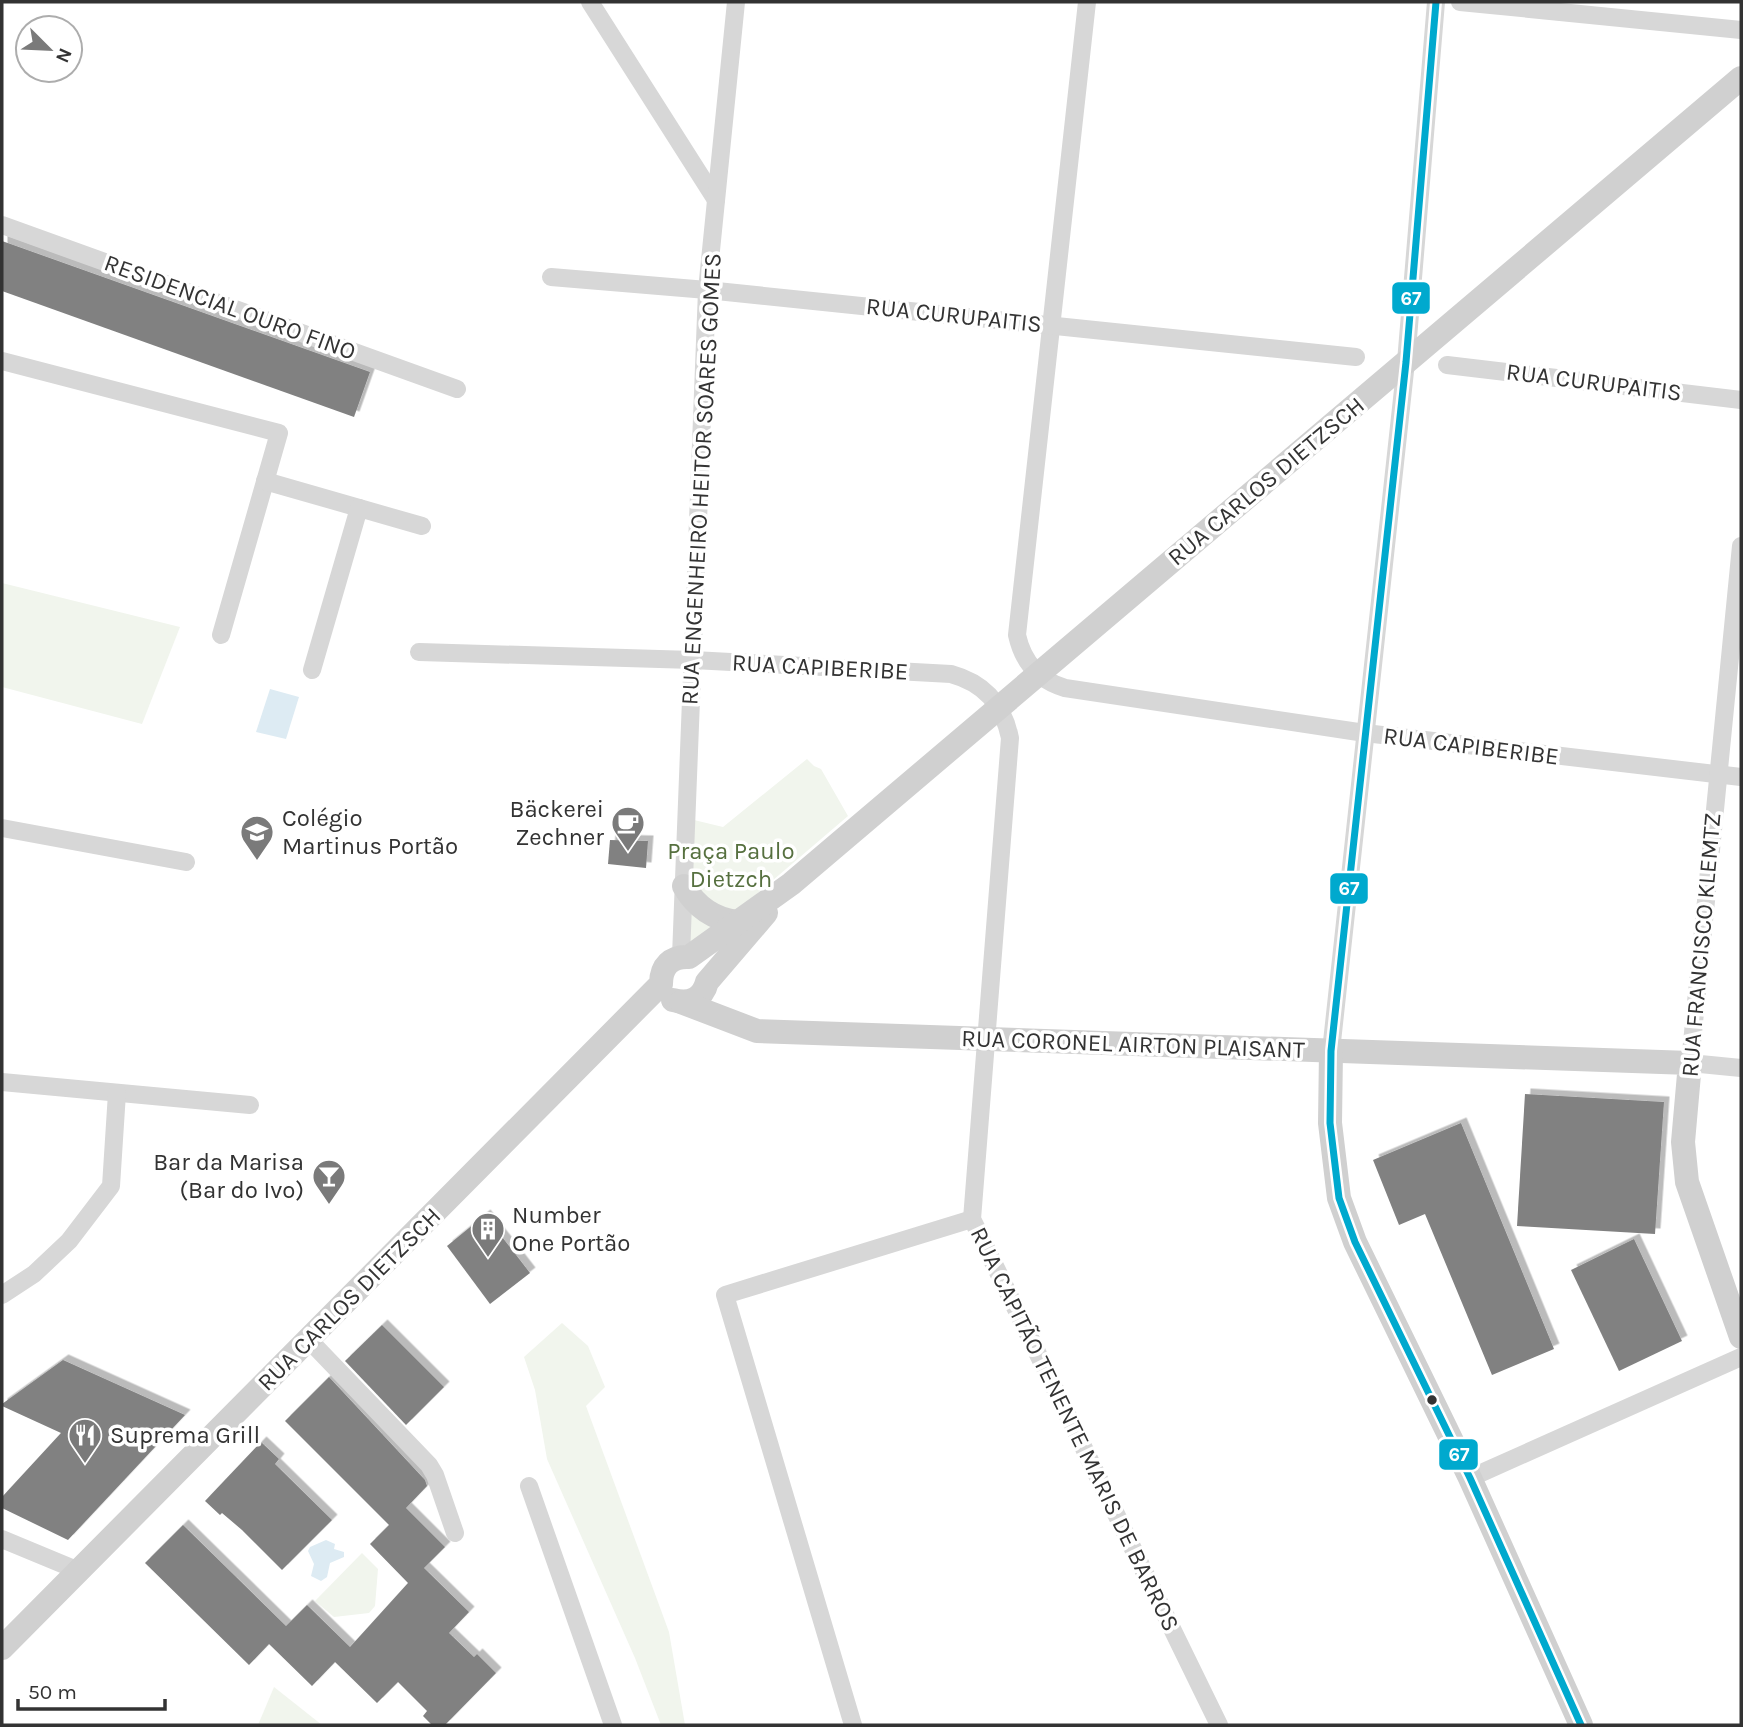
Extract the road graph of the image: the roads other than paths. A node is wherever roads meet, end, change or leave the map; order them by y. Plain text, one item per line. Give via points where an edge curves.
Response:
1 (590, 2) edge
2 (736, 2) edge
3 (1087, 2) edge
4 (1436, 2) edge
5 (1460, 2) edge
6 (1741, 30) edge
7 (1741, 78) edge
8 (716, 200) junction
9 (2, 225) edge
10 (551, 276) dead end
11 (707, 290) junction
12 (1052, 325) junction
13 (1356, 357) dead end
14 (2, 361) edge
15 (1406, 362) junction
16 (1447, 365) dead end
17 (457, 389) dead end
18 (1741, 400) edge
19 (265, 481) junction
20 (359, 508) junction
21 (422, 526) dead end
22 (1741, 546) edge
23 (221, 635) dead end
24 (419, 652) dead end
25 (692, 660) junction
26 (312, 670) dead end
27 (1038, 674) junction
28 (999, 706) junction
29 (1365, 733) junction
30 (1717, 775) junction
31 (1741, 777) edge
32 (2, 828) edge
33 (186, 862) dead end
34 (791, 884) junction
35 (684, 886) junction
36 (737, 922) junction
37 (685, 957) junction
38 (707, 982) junction
39 (672, 995) junction
40 (736, 1024) junction
41 (985, 1040) junction
42 (1331, 1051) junction
43 (1690, 1063) junction
44 (1741, 1068) edge
45 (2, 1082) edge
46 (117, 1093) junction
47 (250, 1105) dead end
48 (972, 1219) junction
49 (2, 1295) edge
50 (1741, 1337) edge
51 (309, 1340) junction
52 (1741, 1357) edge
53 (1470, 1478) junction
54 (529, 1486) dead end
55 (455, 1533) dead end
56 (2, 1539) edge
57 (79, 1571) junction
58 (2, 1648) edge
59 (613, 1725) edge
60 (853, 1725) edge
61 (1219, 1725) edge
62 (1581, 1725) edge

1 - 8 street
2 - 8 street, RUA ENGENHEIRO HEITOR SOARES GOMES
3 - 12 street
4 - 15 street
5 - 6 street
7 - 15 street, RUA CARLOS DIETZSCH
8 - 11 street, RUA ENGENHEIRO HEITOR SOARES GOMES
9 - 17 street, RESIDENCIAL OURO FINO
10 - 11 street, RUA CURUPAITIS
11 - 12 street, RUA CURUPAITIS
11 - 25 street, RUA ENGENHEIRO HEITOR SOARES GOMES
12 - 13 street, RUA CURUPAITIS
12 - 27 street via 1017,635 1022,654
14 - 19 street via 279,433
15 - 27 street, RUA CARLOS DIETZSCH
15 - 29 street
16 - 18 street, RUA CURUPAITIS
19 - 20 street
19 - 23 street
20 - 21 street
20 - 26 street
22 - 30 street, RUA FRANCISCO KLEMTZ
24 - 25 street, RUA CAPIBERIBE
25 - 28 street, RUA CAPIBERIBE via 951,674 974,682
25 - 35 street, RUA ENGENHEIRO HEITOR SOARES GOMES
27 - 28 street, RUA CARLOS DIETZSCH
27 - 29 street, RUA CAPIBERIBE via 1065,688
28 - 34 street, RUA CARLOS DIETZSCH
28 - 41 street, RUA CAPITÃO TENENTE MARIS DE BARROS via 1010,738
29 - 30 street, RUA CAPIBERIBE
29 - 42 street
30 - 31 street, RUA CAPIBERIBE
30 - 43 street, RUA FRANCISCO KLEMTZ
32 - 33 street
34 - 36 street, RUA CARLOS DIETZSCH
34 - 38 street, RUA CARLOS DIETZSCH
35 - 36 street via 709,913
35 - 37 street, RUA ENGENHEIRO HEITOR SOARES GOMES
36 - 37 street, RUA CARLOS DIETZSCH
37 - 38 street via 702,966
37 - 39 street, RUA CARLOS DIETZSCH via 663,969
38 - 39 street, RUA CARLOS DIETZSCH via 695,1000
38 - 40 street
39 - 40 street, RUA CORONEL AIRTON PLAISANT
39 - 51 street, RUA CARLOS DIETZSCH via 578,1069
40 - 41 street, RUA CORONEL AIRTON PLAISANT via 757,1031
41 - 42 street, RUA CORONEL AIRTON PLAISANT
41 - 48 street, RUA CAPITÃO TENENTE MARIS DE BARROS
42 - 43 street, RUA CORONEL AIRTON PLAISANT
42 - 53 street via 1330,1124 1339,1198 1355,1242
43 - 44 street, RUA CORONEL AIRTON PLAISANT
43 - 50 street, RUA FRANCISCO KLEMTZ via 1683,1143 1687,1182
45 - 46 street
46 - 47 street
46 - 49 street via 111,1186 69,1241 34,1274
48 - 60 street via 725,1295
48 - 61 street, RUA CAPITÃO TENENTE MARIS DE BARROS
51 - 55 street via 429,1465
51 - 57 street, RUA CARLOS DIETZSCH
52 - 53 street
53 - 62 street
54 - 59 street
56 - 57 street
57 - 58 street, RUA CARLOS DIETZSCH

